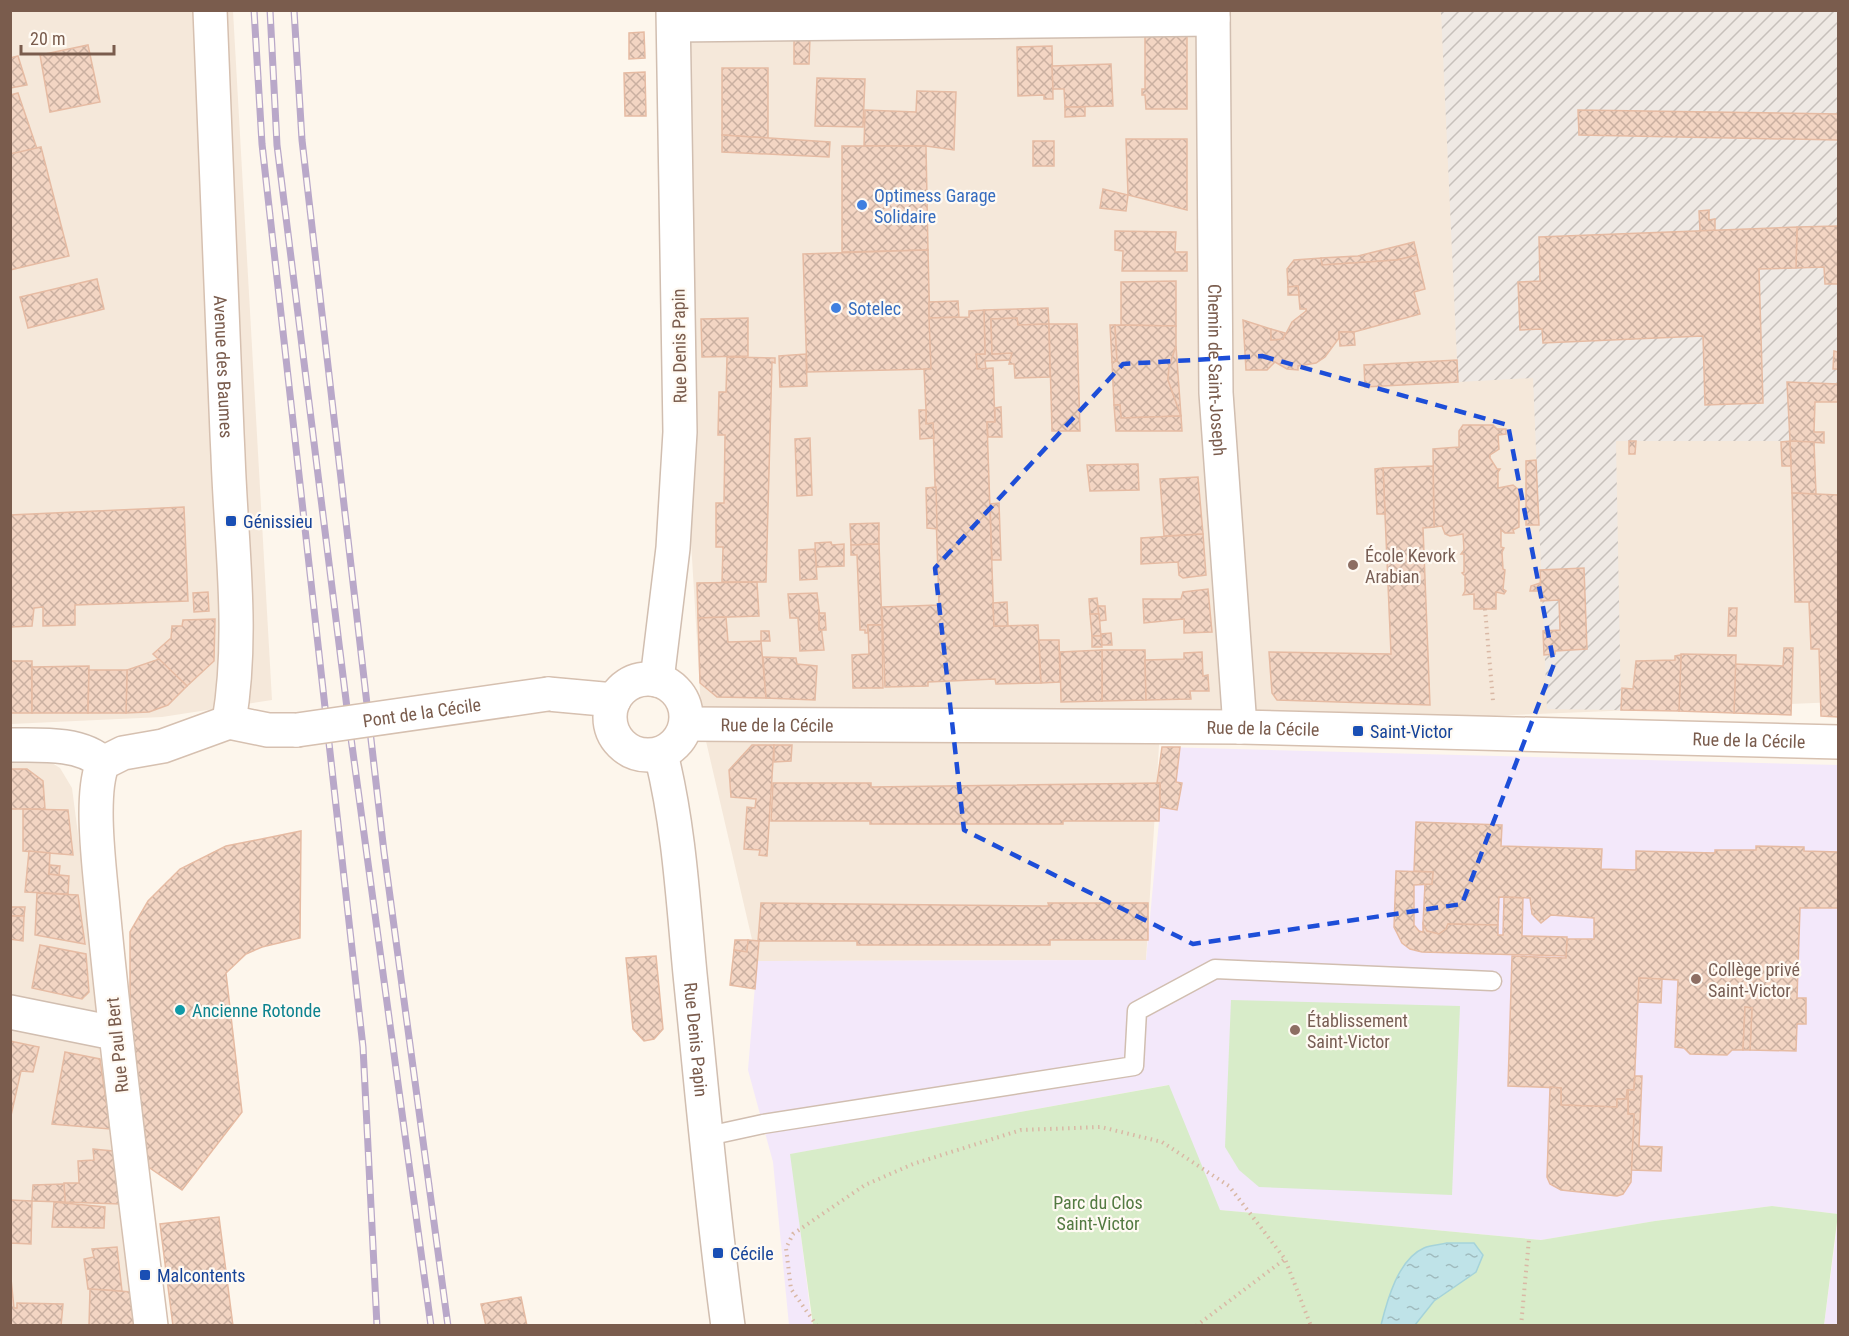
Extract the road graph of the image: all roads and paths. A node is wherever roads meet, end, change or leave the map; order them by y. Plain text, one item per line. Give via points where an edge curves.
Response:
1 (210, 10) edge
2 (1213, 15) edge
3 (674, 18) edge
4 (1485, 609) dead end
5 (657, 680) junction
6 (614, 700) junction
7 (1493, 707) dead end
8 (229, 722) junction
9 (687, 724) junction
10 (1240, 727) junction
11 (1839, 742) edge
12 (10, 745) edge
13 (661, 754) junction
14 (103, 763) junction
15 (1492, 981) dead end
16 (10, 1012) edge
17 (114, 1033) junction
18 (708, 1136) junction
19 (1529, 1239) dead end
20 (1285, 1259) junction
21 (151, 1326) edge
22 (728, 1326) edge
23 (817, 1326) edge
24 (1196, 1326) edge
25 (1311, 1326) edge
26 (1521, 1326) edge

1 - 8 street, Avenue des Baumes via 238,641
2 - 3 street
2 - 10 street, Chemin de Saint-Joseph via 1216,393
3 - 5 street, Rue Denis Papin via 680,432 673,549
4 - 7 path
5 - 6 street via 632,682
5 - 9 street via 670,685 681,696
6 - 8 street, Pont de la Cécile, bridge via 548,694 297,730 268,730
6 - 13 street via 610,714 619,742 631,752
8 - 14 street via 163,746 123,753
9 - 10 street, Rue de la Cécile
9 - 13 street via 682,737
10 - 11 street, Rue de la Cécile
12 - 14 street via 84,752
13 - 18 street, Rue Denis Papin via 671,796
14 - 17 street, Rue Paul Bert via 97,806
15 - 18 lane via 1215,969 1137,1011 1134,1066
16 - 17 street
17 - 21 street, Rue Paul Bert
18 - 22 street, Rue Denis Papin
19 - 26 path
20 - 23 path via 1229,1186 1162,1142 1101,1127 1021,1130 913,1164 864,1185 793,1233 786,1248 791,1289
20 - 24 path
20 - 25 path

